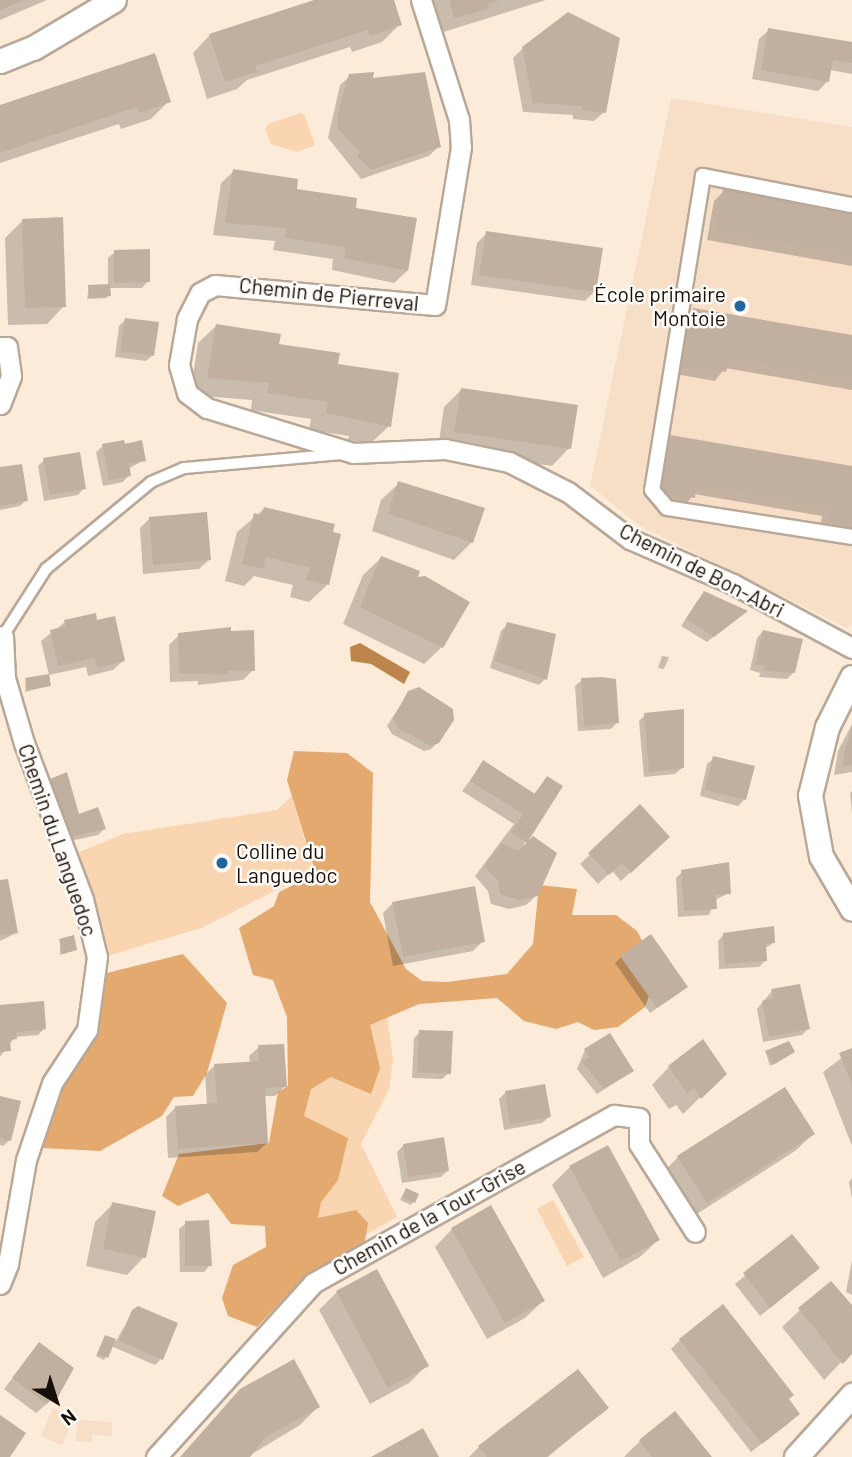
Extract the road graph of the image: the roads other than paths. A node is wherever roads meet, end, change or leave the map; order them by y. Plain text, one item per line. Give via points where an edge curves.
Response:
1 (114, 0) edge
2 (421, 0) edge
3 (0, 61) edge
4 (851, 205) edge
5 (0, 347) edge
6 (196, 402) joint
7 (0, 404) edge
8 (353, 453) junction
9 (852, 537) edge
10 (2, 635) edge
11 (852, 648) edge
12 (852, 677) edge
13 (852, 909) edge
14 (695, 1232) dead end
15 (0, 1284) edge
16 (852, 1395) edge
17 (799, 1455) edge
18 (156, 1457) edge

1 - 3 street via 33,48
2 - 6 street, Chemin de Pierreval via 459,120 461,147 435,304 215,285 191,304 179,365 182,386
4 - 9 street via 703,176 652,490 667,508
5 - 7 street via 7,347 11,376
6 - 8 street, Chemin de Bon-Abri
8 - 10 lane, Chemin de Bon-Abri via 184,468 151,482 46,569
8 - 11 street, Chemin de Bon-Abri via 446,449 509,462 568,492 631,539 733,584
10 - 15 street, Chemin du Languedoc via 5,678 24,743 83,899 97,957 87,1030 48,1096 26,1160 8,1264
12 - 13 street via 824,736 810,794 821,856
14 - 18 street, Chemin de la Tour-Grise via 639,1144 639,1118 614,1115 313,1283
16 - 17 street

